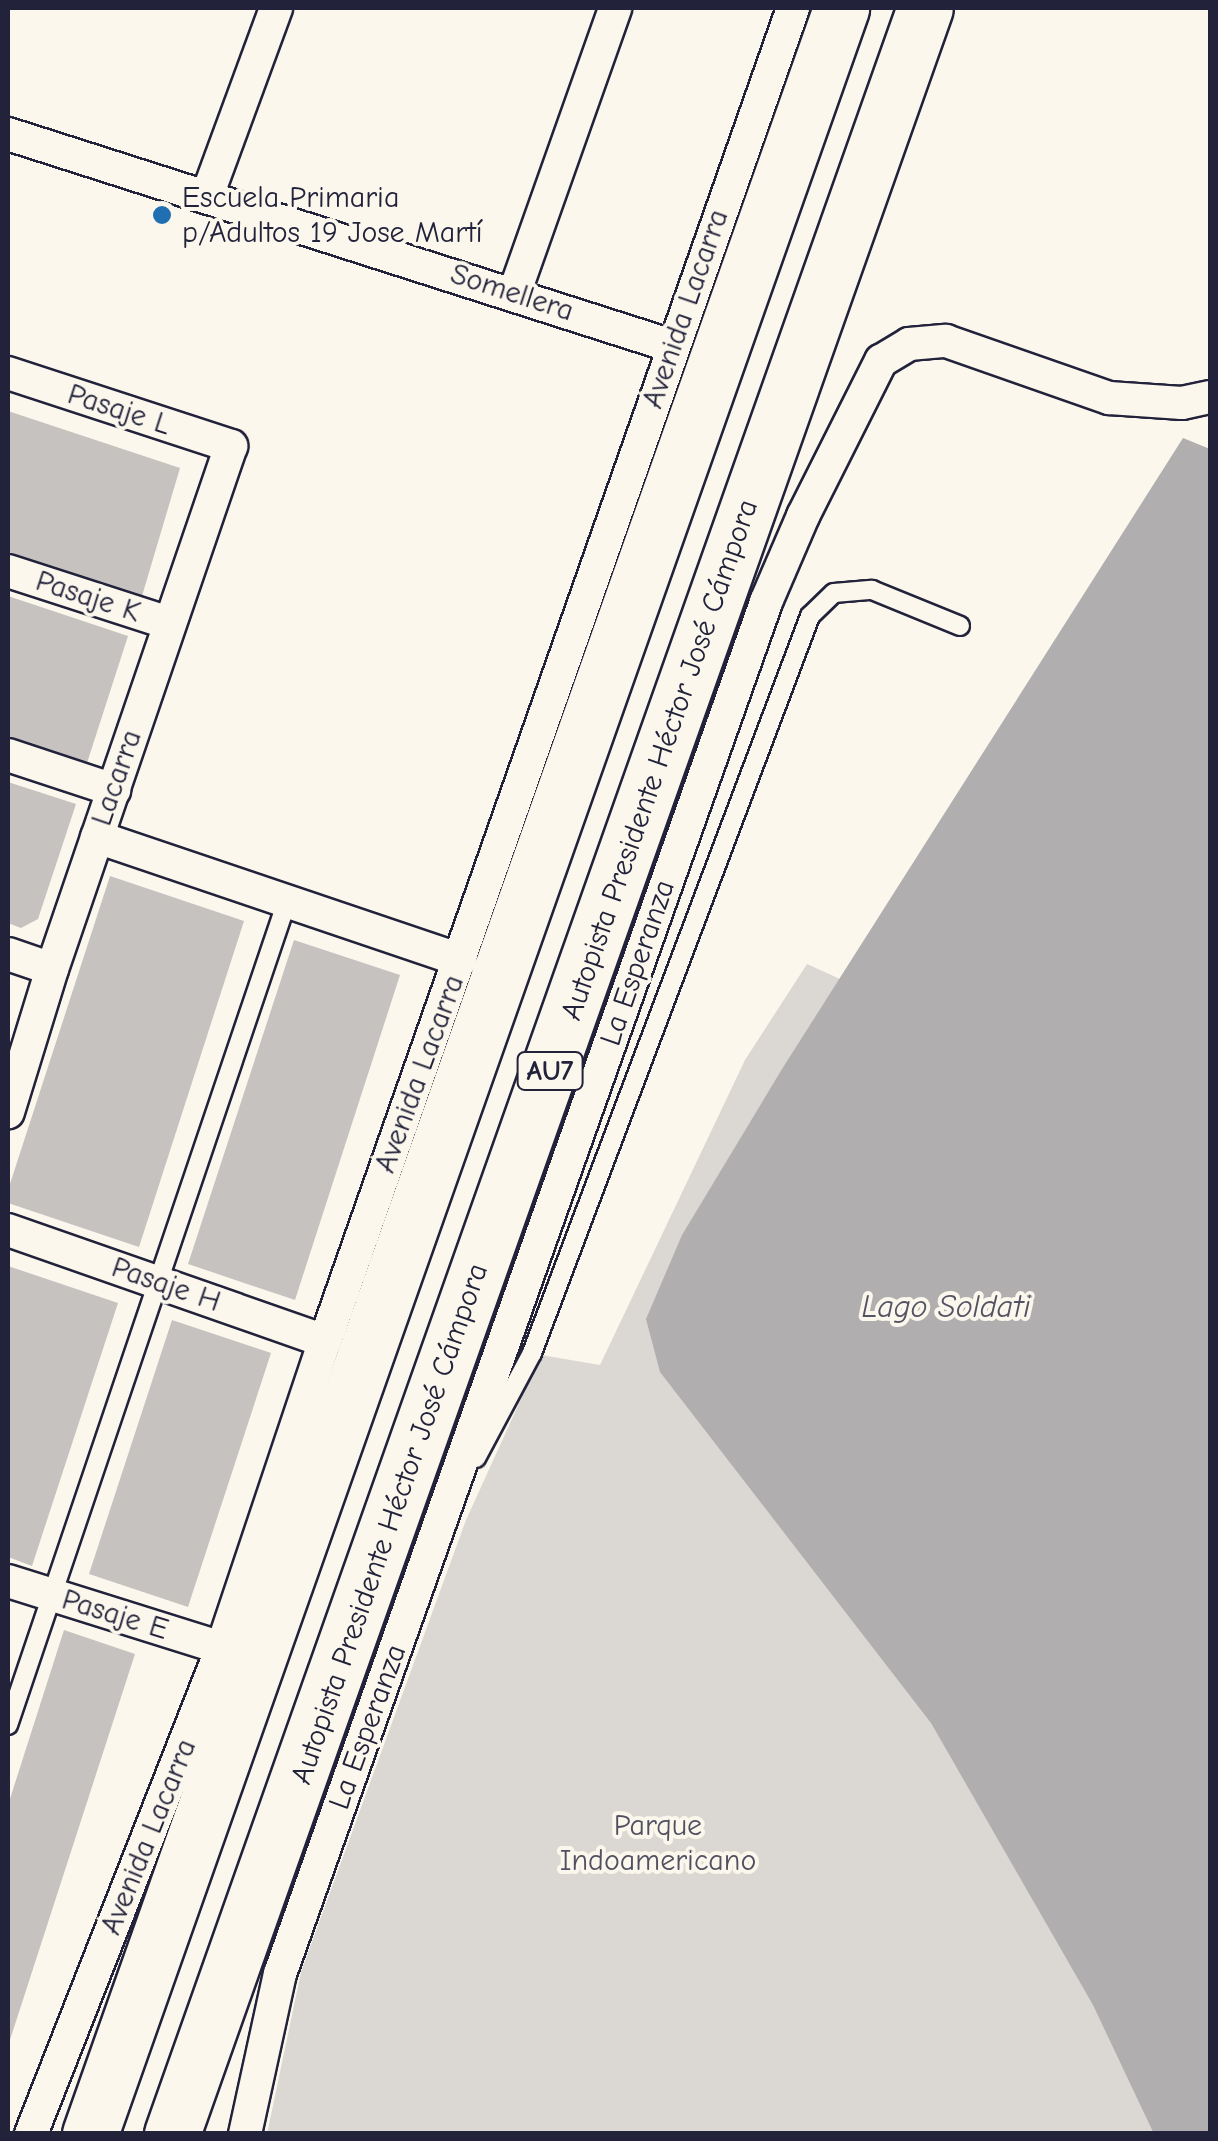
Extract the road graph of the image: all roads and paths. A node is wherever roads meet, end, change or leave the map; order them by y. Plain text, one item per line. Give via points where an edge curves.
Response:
1 (276, 8) edge
2 (614, 8) edge
3 (793, 8) edge
4 (842, 8) edge
5 (925, 8) edge
6 (8, 134) edge
7 (207, 196) junction
8 (514, 294) junction
9 (672, 346) junction
10 (8, 372) edge
11 (1210, 397) edge
12 (231, 446) joint
13 (8, 571) edge
14 (168, 623) junction
15 (960, 626) dead end
16 (8, 755) edge
17 (114, 790) junction
18 (97, 837) junction
19 (287, 901) junction
20 (8, 954) edge
21 (460, 960) junction
22 (52, 969) junction
23 (8, 1112) edge
24 (8, 1230) edge
25 (157, 1282) junction
26 (325, 1341) junction
27 (436, 1534) junction
28 (8, 1581) edge
29 (50, 1595) junction
30 (222, 1648) junction
31 (8, 1725) edge
32 (194, 2080) junction
33 (30, 2134) edge
34 (90, 2134) edge
35 (172, 2134) edge
36 (188, 2134) edge
37 (245, 2134) edge

1 - 7 street
2 - 8 street
3 - 9 street, Avenida Lacarra
4 - 34 highway, AU7
5 - 32 highway, Autopista Presidente Héctor José Cámpora / AU7
6 - 7 street, Somellera
7 - 8 street, Somellera
8 - 9 street, Somellera
9 - 21 street, Avenida Lacarra
10 - 12 street, Pasaje L
11 - 27 street, La Esperanza via 1182,403 1109,398 946,341 909,344 881,362 766,602
12 - 14 street, Lacarra
13 - 14 street, Pasaje K
14 - 17 street, Lacarra
15 - 27 lane via 872,590 834,593 810,616 532,1353
16 - 17 street
17 - 18 street, Lacarra
18 - 19 street
18 - 22 street, Lacarra
19 - 21 street
19 - 25 lane
20 - 22 street
21 - 26 street, Avenida Lacarra
22 - 23 street, Lacarra
24 - 25 street, Pasaje H
25 - 26 street, Pasaje H
25 - 29 lane
26 - 30 street, Avenida Lacarra
27 - 37 street, La Esperanza via 280,1974
28 - 29 street, Pasaje E
29 - 30 street, Pasaje E
29 - 31 lane
30 - 33 street, Avenida Lacarra
32 - 35 highway, Autopista Presidente Héctor José Cámpora / AU7
32 - 36 highway

